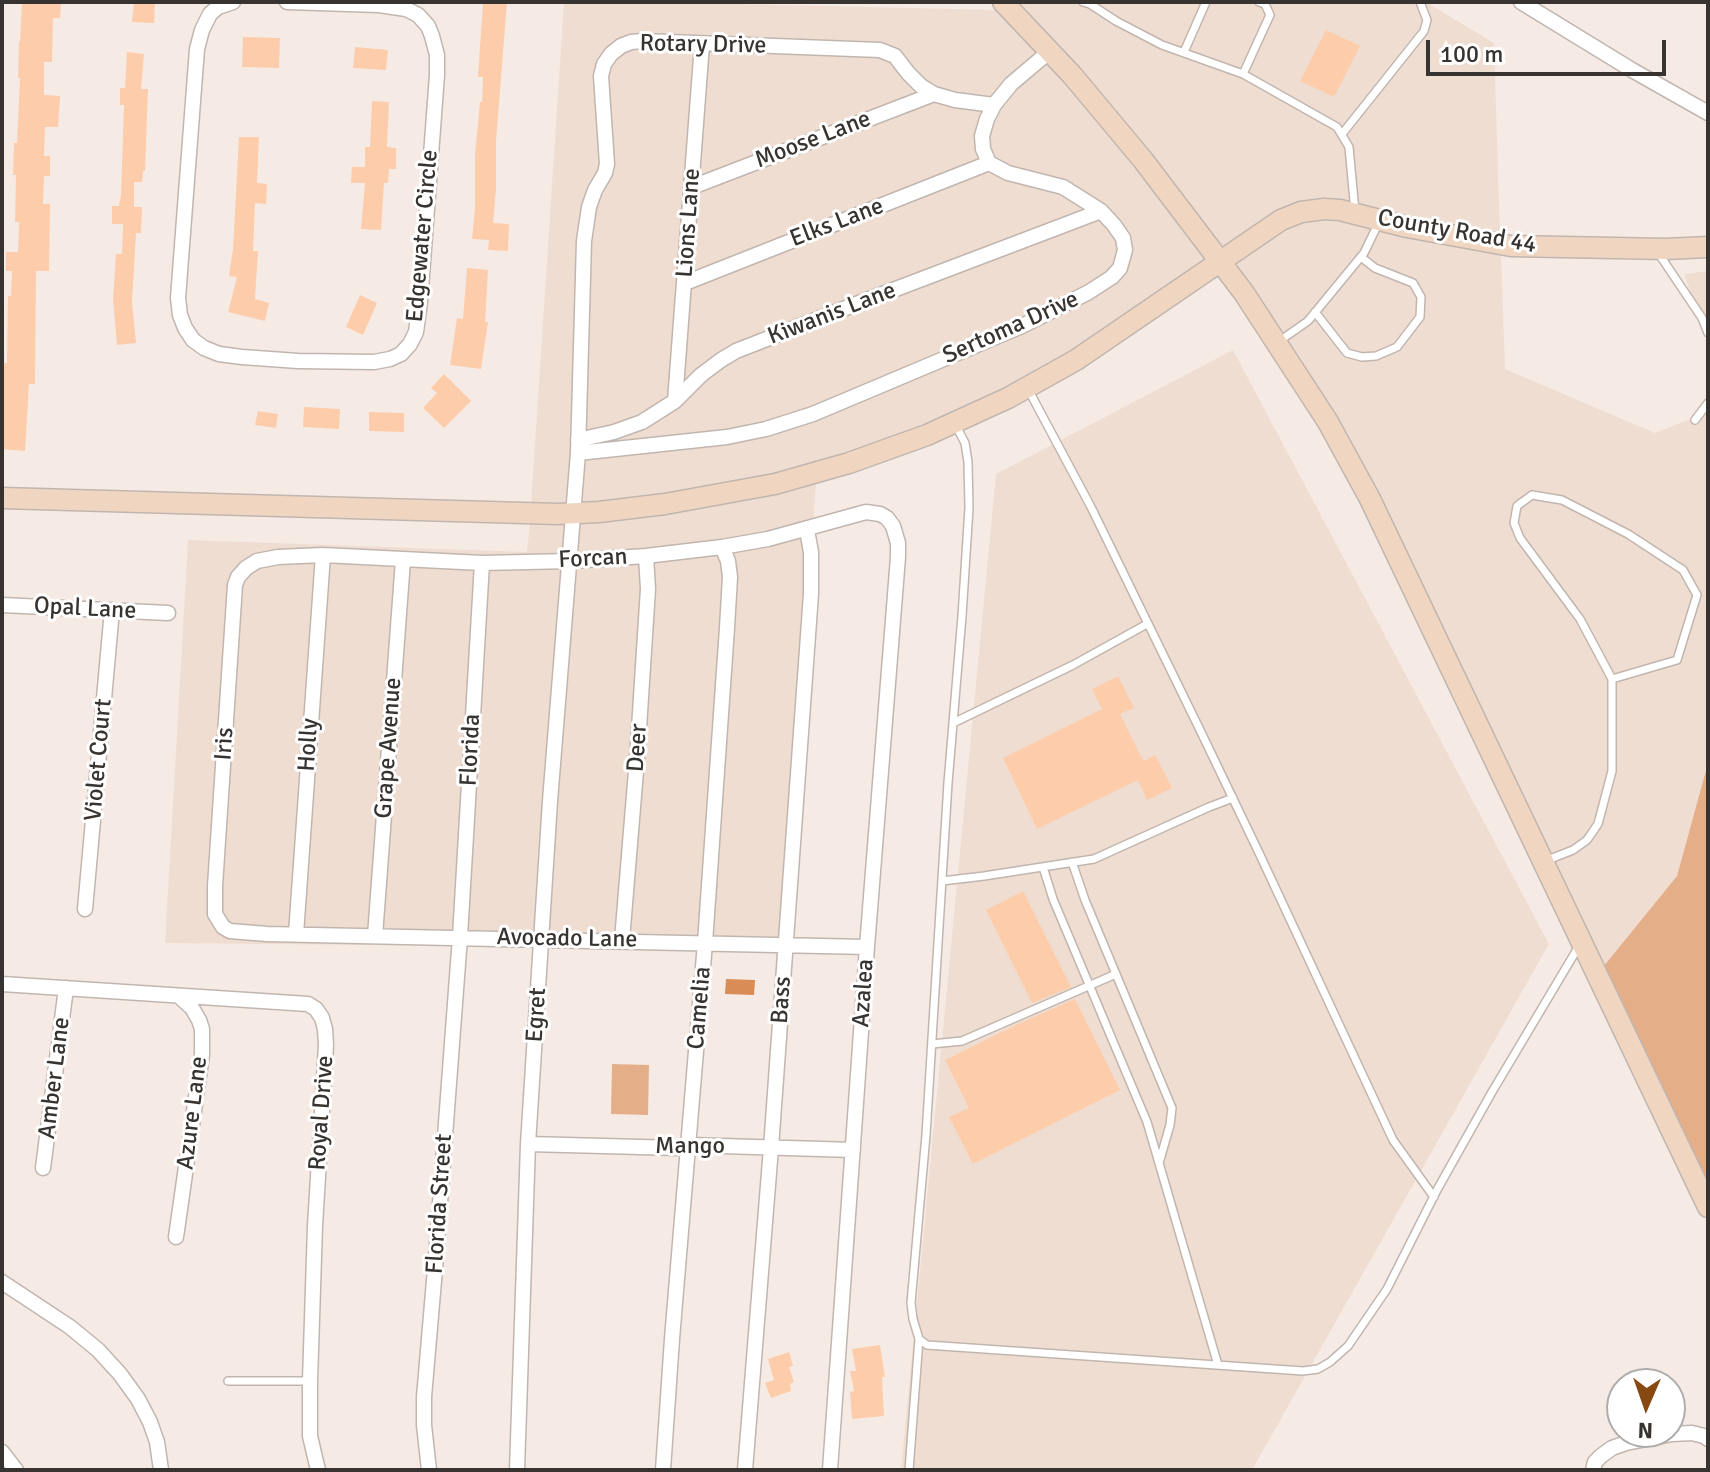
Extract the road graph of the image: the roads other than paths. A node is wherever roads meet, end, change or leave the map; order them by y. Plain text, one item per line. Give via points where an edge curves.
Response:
1 (233, 2) edge
2 (287, 2) edge
3 (317, 2) edge
4 (1083, 2) edge
5 (1206, 2) edge
6 (1259, 2) edge
7 (1420, 2) edge
8 (1521, 2) edge
9 (1010, 4) edge
10 (702, 44) junction
11 (1050, 51) junction
12 (1184, 52) junction
13 (1243, 74) junction
14 (934, 94) junction
15 (994, 105) junction
16 (1708, 113) edge
17 (1342, 134) junction
18 (989, 163) junction
19 (692, 187) junction
20 (1101, 211) junction
21 (1356, 214) junction
22 (1380, 220) junction
23 (1708, 247) edge
24 (1656, 249) junction
25 (1361, 257) junction
26 (1220, 260) junction
27 (685, 283) junction
28 (1315, 312) junction
29 (1708, 333) edge
30 (1277, 343) junction
31 (1027, 387) junction
32 (675, 401) junction
33 (1708, 403) edge
34 (1695, 420) dead end
35 (955, 422) junction
36 (578, 447) junction
37 (2, 498) edge
38 (573, 513) junction
39 (887, 518) joint
40 (807, 530) junction
41 (722, 547) junction
42 (323, 555) junction
43 (294, 556) joint
44 (646, 556) junction
45 (403, 560) junction
46 (570, 561) junction
47 (482, 563) junction
48 (2, 605) edge
49 (112, 610) junction
50 (168, 613) dead end
51 (1147, 624) junction
52 (1612, 679) junction
53 (953, 723) junction
54 (1233, 798) junction
55 (1543, 861) junction
56 (1072, 862) junction
57 (1043, 867) junction
58 (942, 881) junction
59 (85, 909) dead end
60 (267, 934) joint
61 (296, 934) junction
62 (375, 936) junction
63 (460, 937) junction
64 (542, 939) junction
65 (622, 940) junction
66 (1582, 942) junction
67 (705, 943) junction
68 (786, 945) junction
69 (867, 947) junction
70 (1116, 974) junction
71 (2, 984) edge
72 (1089, 986) junction
73 (66, 988) junction
74 (179, 996) junction
75 (932, 1044) junction
76 (528, 1144) junction
77 (689, 1145) junction
78 (771, 1148) junction
79 (853, 1150) junction
80 (1159, 1165) junction
81 (43, 1168) dead end
82 (1434, 1197) junction
83 (1708, 1207) edge
84 (176, 1237) dead end
85 (2, 1282) edge
86 (919, 1339) junction
87 (1218, 1365) junction
88 (228, 1381) dead end
89 (310, 1381) junction
90 (1708, 1439) edge
91 (2, 1452) edge
92 (16, 1470) edge
93 (161, 1470) edge
94 (318, 1470) edge
95 (429, 1470) edge
96 (517, 1470) edge
97 (663, 1470) edge
98 (745, 1470) edge
99 (830, 1470) edge
100 (909, 1470) edge
101 (1593, 1470) edge

1 - 3 street, Edgewater Circle via 210,14 197,49 178,298 185,328 193,340 219,354 374,362 401,354 416,332 437,55 428,26 406,9
2 - 3 street, Edgewater Circle
4 - 12 lane
5 - 12 lane
6 - 13 lane via 1270,15
7 - 17 lane via 1427,20 1424,31
8 - 16 street
9 - 11 main road
10 - 14 street, Rotary Drive via 880,50 895,56
10 - 19 street, Lions Lane
10 - 36 street, Rotary Drive via 631,42 604,64 607,164 589,207 584,241
11 - 15 street
11 - 26 main road via 1124,135
12 - 13 lane
13 - 17 lane
14 - 15 street
14 - 19 street, Moose Lane
15 - 18 street via 982,136
17 - 21 lane via 1349,147
18 - 20 street, Sertoma Drive via 1063,187
18 - 27 street, Elks Lane
19 - 27 street, Lions Lane
20 - 32 street, Kiwanis Lane via 736,351
20 - 36 street, Sertoma Drive via 1123,238 1120,268 1089,292 1022,326 766,429 696,441
21 - 22 main road, County Road 44
21 - 26 main road, County Road 44 via 1301,212
22 - 24 main road, County Road 44 via 1511,246
22 - 25 lane
23 - 24 main road, County Road 44
24 - 29 lane
25 - 28 lane
25 - 28 lane via 1413,283 1421,297 1420,317 1397,347 1376,356 1347,353
26 - 30 main road
26 - 31 main road, County Road 44 via 1076,360
27 - 32 street, Lions Lane
28 - 30 lane
30 - 55 main road via 1370,499
31 - 35 main road, County Road 44
31 - 51 lane
32 - 36 street, Kiwanis Lane via 642,422
33 - 34 lane
35 - 38 main road, County Road 44 via 849,463 775,484 665,504
35 - 53 lane via 965,443 969,508
36 - 38 street, Rotary Drive
37 - 38 main road, County Road 44
38 - 46 street, Rotary Drive
39 - 40 street, Forcan via 866,512
39 - 69 street, Azalea via 898,557
40 - 41 street, Forcan
40 - 68 street, Bass via 811,594
41 - 44 street, Forcan
41 - 67 street, Camelia via 730,577
42 - 43 street, Forcan
42 - 45 street, Forcan
42 - 61 street, Holly
43 - 60 street, Iris via 257,561 235,585 215,914 230,931
44 - 46 street, Forcan
44 - 65 street, Deer via 648,589
45 - 47 street, Forcan
45 - 62 street, Grape Avenue
46 - 47 street, Forcan
46 - 64 street, Egret
47 - 63 street, Florida
48 - 49 street, Opal Lane
49 - 50 street, Opal Lane
49 - 59 street, Violet Court
51 - 53 lane
51 - 54 lane
52 - 52 lane via 1580,619 1520,538 1514,523 1517,506 1532,495 1562,500 1628,534 1683,570 1697,595 1677,660
52 - 55 lane via 1612,771 1598,824 1573,850
53 - 58 lane
54 - 56 lane via 1094,859
54 - 82 lane via 1393,1140
55 - 66 main road
56 - 57 lane
56 - 70 lane
57 - 58 lane
57 - 72 lane
58 - 75 lane
60 - 61 street, Avocado Lane
61 - 62 street, Avocado Lane
62 - 63 street, Avocado Lane
63 - 64 street, Avocado Lane
63 - 95 street, Florida Street via 424,1397
64 - 65 street, Avocado Lane
64 - 76 street, Egret
65 - 67 street, Avocado Lane
66 - 82 lane
66 - 83 main road
67 - 68 street, Avocado Lane
67 - 77 street, Camelia
68 - 69 street, Avocado Lane
68 - 78 street, Bass
69 - 79 street, Azalea
70 - 72 lane
70 - 80 lane via 1172,1108
71 - 73 street, Royal Drive
72 - 75 lane via 962,1041
72 - 80 lane via 1147,1122
73 - 74 street, Royal Drive
73 - 81 street, Amber Lane
74 - 84 street, Azure Lane via 199,1020 202,1055
74 - 89 street, Royal Drive via 308,1004 322,1018 326,1045
75 - 86 lane via 911,1303
76 - 77 street, Mango
76 - 96 street, Egret
77 - 78 street, Mango
77 - 97 street, Camelia
78 - 79 street, Mango
78 - 98 street, Bass
79 - 99 street, Azalea
80 - 87 lane
82 - 87 lane via 1387,1289 1348,1346 1330,1362 1303,1371
85 - 93 street via 70,1327 120,1374 150,1422
86 - 87 lane via 927,1345
86 - 100 lane
88 - 89 lane
89 - 94 street, Royal Drive via 310,1436
90 - 101 street via 1692,1433 1626,1443 1601,1456
91 - 92 street

